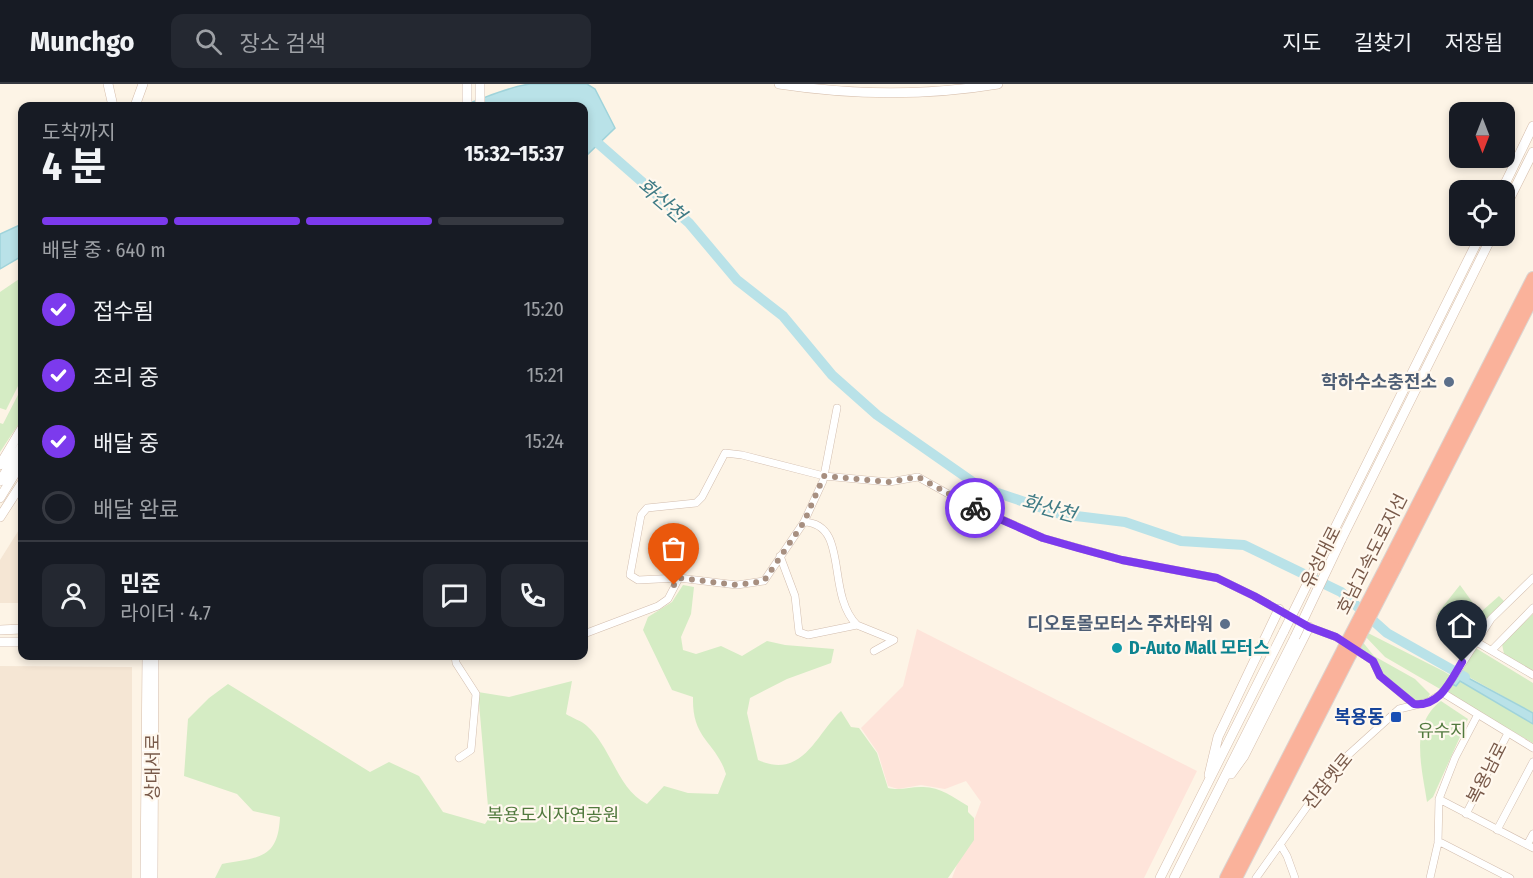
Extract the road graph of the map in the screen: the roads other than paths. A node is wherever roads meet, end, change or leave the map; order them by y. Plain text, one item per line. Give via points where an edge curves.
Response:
1 (108, 84) edge
2 (115, 84) edge
3 (135, 84) edge
4 (143, 84) edge
5 (779, 84) edge
6 (998, 84) edge
7 (465, 86) edge
8 (481, 86) edge
9 (113, 102) edge
10 (114, 102) edge
11 (135, 102) edge
12 (136, 102) edge
13 (467, 102) edge
14 (480, 102) edge
15 (1533, 126) edge
16 (1533, 152) edge
17 (1507, 180) edge
18 (1515, 188) edge
19 (1475, 246) edge
20 (1487, 246) edge
21 (1533, 278) edge
22 (1533, 297) edge
23 (837, 408) dead end
24 (18, 435) edge
25 (18, 452) edge
26 (0, 465) edge
27 (18, 469) edge
28 (824, 476) junction
29 (0, 481) edge
30 (18, 489) edge
31 (0, 498) edge
32 (0, 517) edge
33 (804, 522) junction
34 (780, 556) junction
35 (1391, 565) junction
36 (679, 578) junction
37 (1533, 578) edge
38 (1533, 608) edge
39 (1279, 609) junction
40 (857, 626) junction
41 (1309, 627) junction
42 (18, 629) edge
43 (0, 630) edge
44 (588, 632) edge
45 (0, 642) edge
46 (18, 642) edge
47 (1473, 644) junction
48 (874, 651) dead end
49 (1492, 651) junction
50 (1347, 652) junction
51 (147, 660) edge
52 (154, 660) edge
53 (455, 660) edge
54 (1533, 675) edge
55 (1444, 692) junction
56 (1414, 704) junction
57 (1478, 716) junction
58 (1508, 733) junction
59 (1533, 748) edge
60 (459, 758) dead end
61 (1533, 762) edge
62 (1207, 784) junction
63 (1439, 799) junction
64 (1213, 801) junction
65 (1466, 814) junction
66 (1497, 830) junction
67 (1533, 834) edge
68 (1438, 841) junction
69 (1280, 844) junction
70 (1530, 847) edge
71 (145, 878) edge
72 (153, 878) edge
73 (1160, 878) edge
74 (1174, 878) edge
75 (1226, 878) edge
76 (1236, 878) edge
77 (1256, 878) edge
78 (1294, 878) edge
79 (1430, 878) edge
80 (1510, 878) edge

1 - 9 street
2 - 10 street
3 - 11 street
4 - 12 street
5 - 6 street via 889,92
7 - 13 street
8 - 14 street
15 - 17 street
16 - 18 street
19 - 62 street, 유성대로, bridge
20 - 64 street, 유성대로, bridge
21 - 35 highway, 호남고속도로지선
22 - 35 highway, 호남고속도로지선
23 - 28 street
24 - 26 street
25 - 29 street
27 - 31 street
28 - 33 street
28 - 36 street via 725,453 696,503 647,508 640,515 630,575 638,580
28 - 39 street via 889,482 918,477 1043,538 1122,560 1217,578
30 - 32 street
33 - 34 street
33 - 40 street via 814,522 834,545 838,591
34 - 36 street via 770,575 757,584
34 - 40 street via 795,596 799,632
35 - 50 highway, 호남고속도로지선, bridge
36 - 44 street via 668,599 658,606
37 - 47 street via 1491,619
38 - 49 street
39 - 41 street
39 - 62 street via 1218,737
40 - 48 street via 894,640
41 - 56 street via 1336,637 1373,661 1380,676
41 - 64 street via 1244,756
42 - 43 street
45 - 46 street
47 - 49 street
47 - 55 street
49 - 54 street
50 - 75 highway, 호남고속도로지선
50 - 76 highway, 호남고속도로지선
51 - 71 street, 상대서로
52 - 72 street, 상대서로
53 - 60 street via 476,694 471,750
55 - 56 street, 진잠옛로 via 1428,702
55 - 57 street, 복용남로
56 - 69 street, 진잠옛로 via 1393,714 1336,766
57 - 58 street, 복용남로
57 - 63 street, 복용남로
58 - 59 street, 복용남로
58 - 65 street, 복용남로
61 - 66 street, 복용남로
62 - 73 street, 유성대로
63 - 65 street
63 - 68 street, 복용남로
64 - 74 street, 유성대로
65 - 66 street
66 - 70 street
67 - 70 street
68 - 79 street, 복용남로
68 - 80 street
69 - 77 street, 진잠옛로
69 - 78 street

